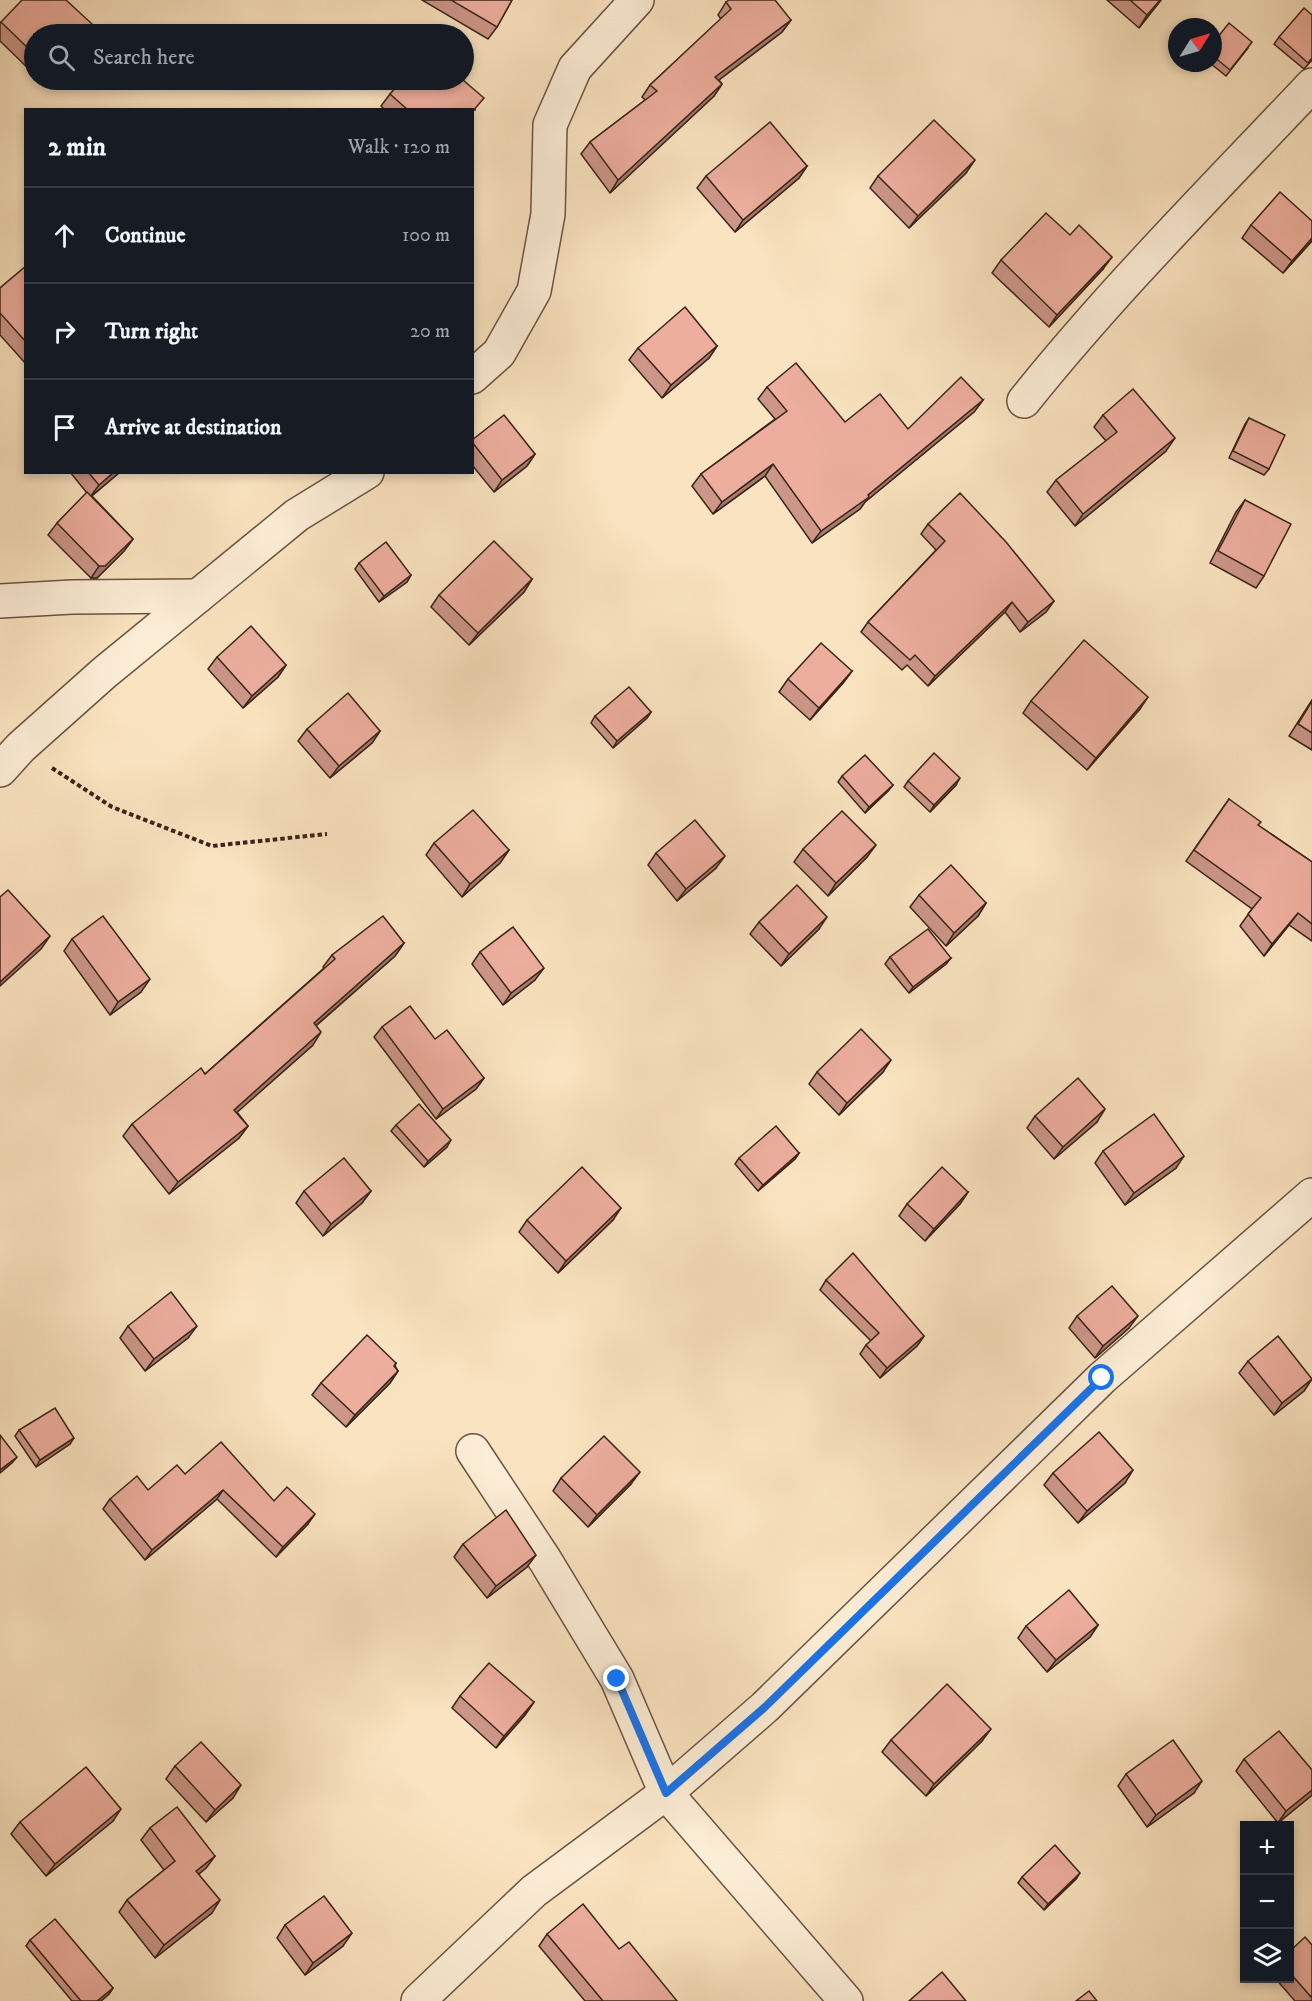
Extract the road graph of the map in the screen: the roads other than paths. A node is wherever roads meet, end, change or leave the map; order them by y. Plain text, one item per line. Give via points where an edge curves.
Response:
1 (638, 0) edge
2 (1312, 85) edge
3 (474, 375) edge
4 (1023, 401) dead end
5 (364, 474) edge
6 (198, 596) junction
7 (0, 601) edge
8 (10, 759) edge
9 (1312, 1195) edge
10 (472, 1451) dead end
11 (666, 1793) junction
12 (418, 2001) edge
13 (846, 2001) edge

1 - 3 street via 575,68 550,125 548,214 534,291 499,352
2 - 4 street via 1110,298
5 - 6 street via 297,515
6 - 7 street
6 - 8 street via 104,673
9 - 11 street via 1102,1378 765,1707
10 - 11 street via 545,1560 617,1679
11 - 12 street via 534,1891
11 - 13 street

